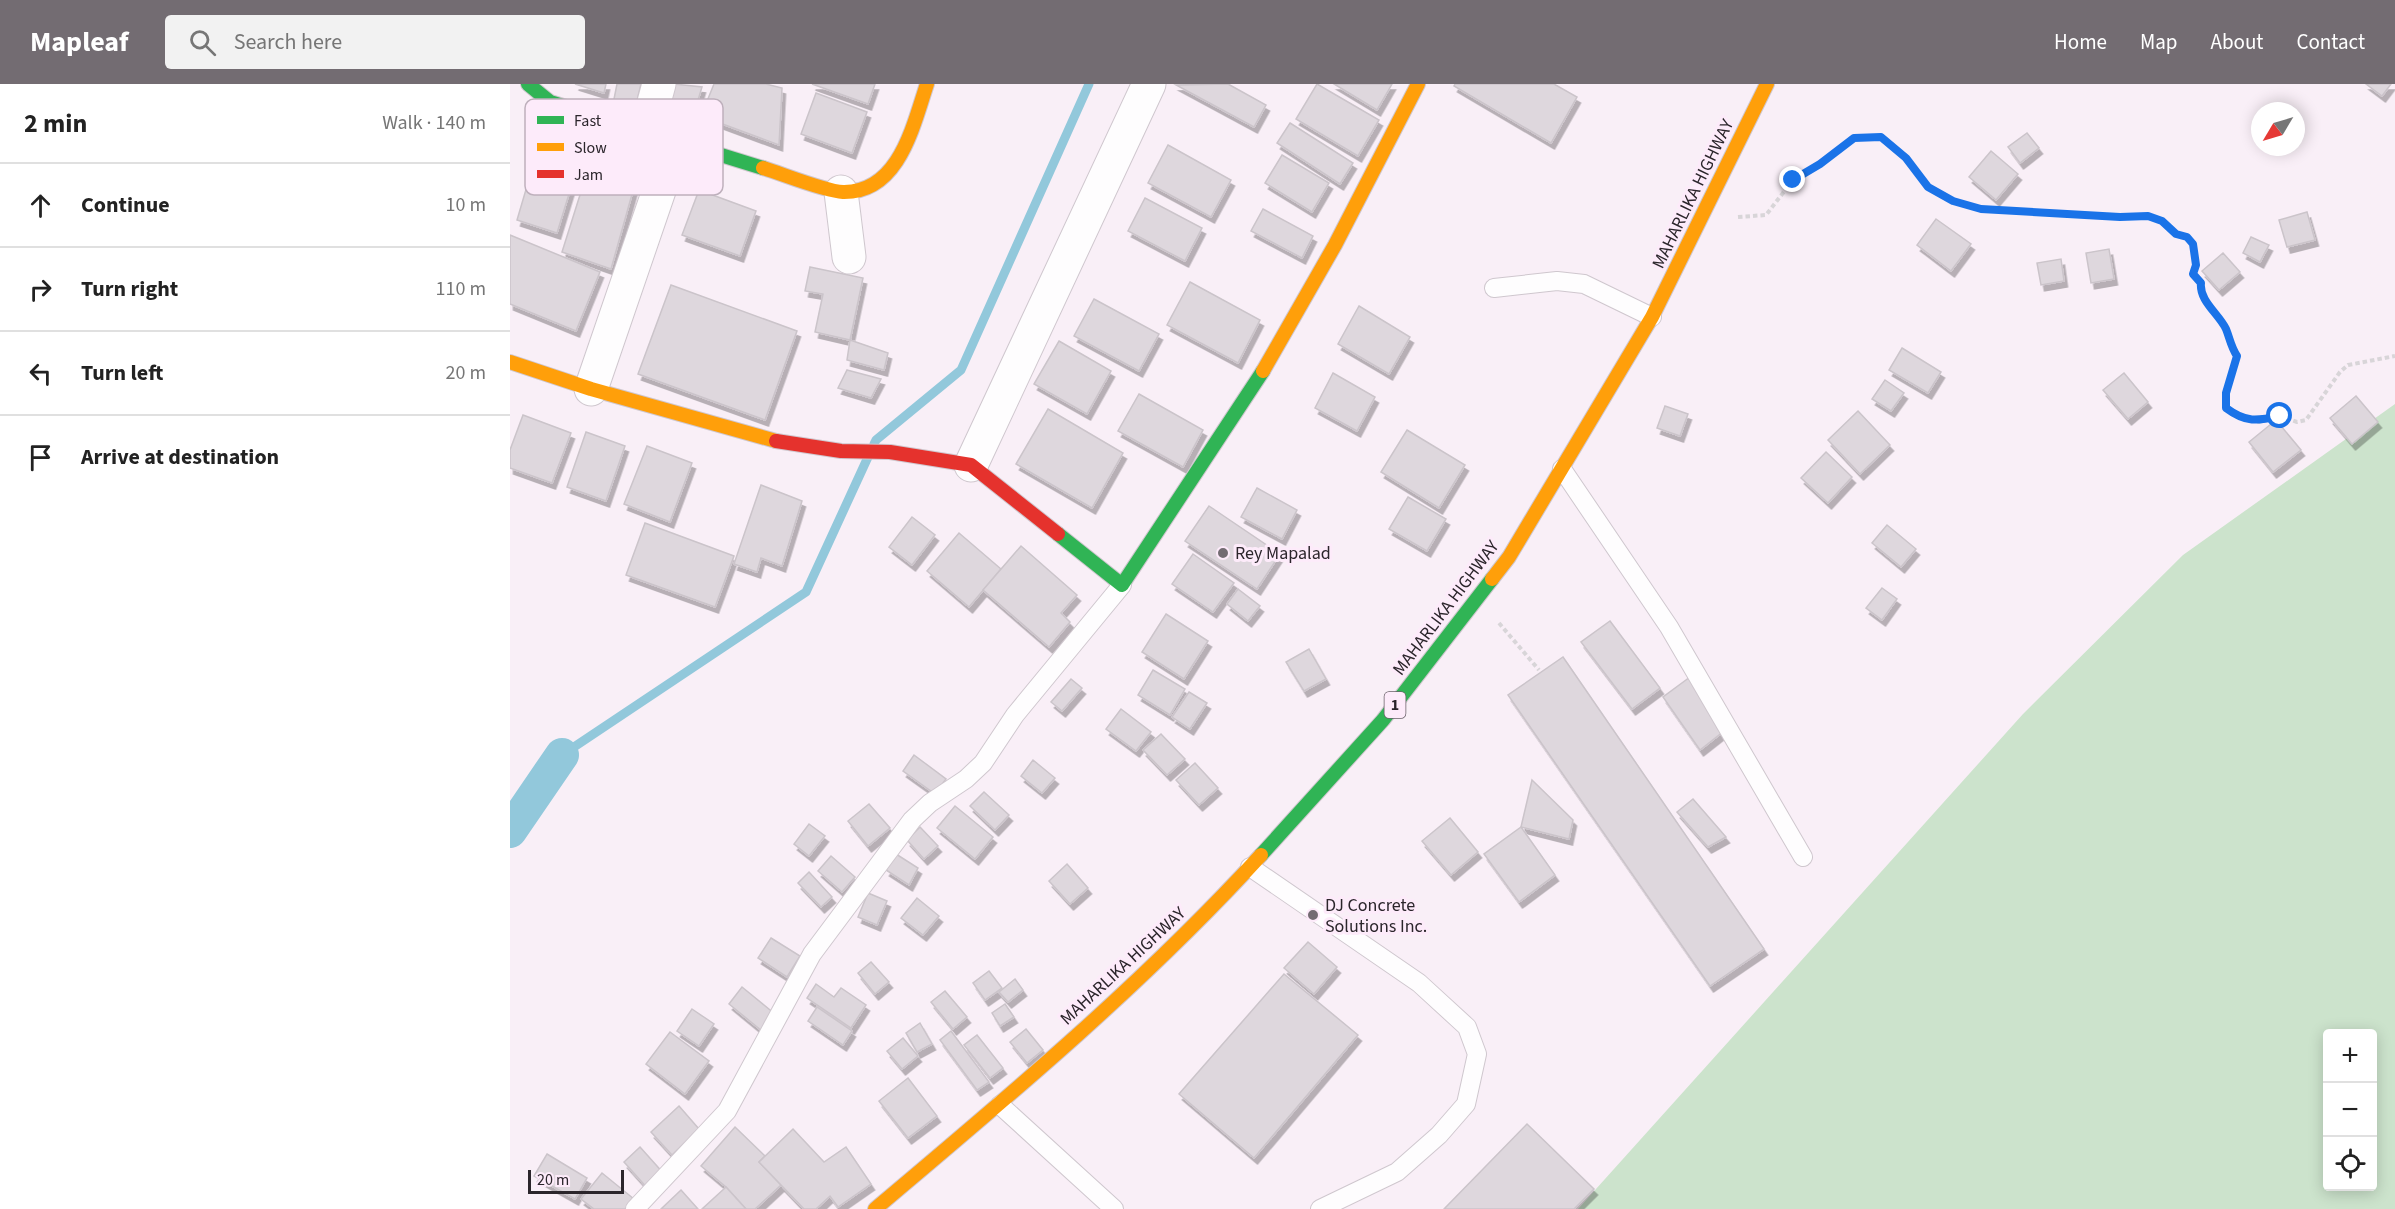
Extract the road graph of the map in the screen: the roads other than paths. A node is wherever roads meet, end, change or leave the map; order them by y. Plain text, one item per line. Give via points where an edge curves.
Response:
1 (528, 84) edge
2 (660, 84) edge
3 (927, 84) edge
4 (1149, 84) edge
5 (1418, 84) edge
6 (1767, 84) edge
7 (546, 99) edge
8 (660, 99) edge
9 (723, 156) edge
10 (841, 192) junction
11 (645, 195) edge
12 (849, 257) dead end
13 (1494, 288) dead end
14 (1652, 317) junction
15 (510, 362) edge
16 (591, 389) junction
17 (971, 465) junction
18 (1562, 469) junction
19 (1122, 585) junction
20 (1803, 857) dead end
21 (1250, 867) junction
22 (1000, 1105) junction
23 (879, 1208) edge
24 (635, 1209) edge
25 (1114, 1209) edge
26 (1320, 1209) edge

1 - 7 main road
2 - 8 street
3 - 10 main road via 907,142 888,172 867,189
4 - 17 street
5 - 19 main road via 1335,245 1260,376
6 - 14 main road, MAHARLIKA HIGHWAY / 1
9 - 10 main road
10 - 12 street
11 - 16 street
13 - 14 lane via 1557,281 1584,284
14 - 18 main road, MAHARLIKA HIGHWAY / 1
15 - 16 main road
16 - 17 main road via 776,441 841,451 890,452
17 - 19 main road
18 - 20 lane via 1669,627
18 - 21 main road, MAHARLIKA HIGHWAY / 1 via 1509,557 1383,720
19 - 24 lane via 1015,716 983,763 912,820 812,954 726,1111
21 - 22 main road, MAHARLIKA HIGHWAY / 1 via 1217,903
21 - 26 lane via 1419,983 1467,1027 1477,1054 1466,1104 1439,1136 1397,1172
22 - 23 main road, MAHARLIKA HIGHWAY / 1
22 - 25 lane

